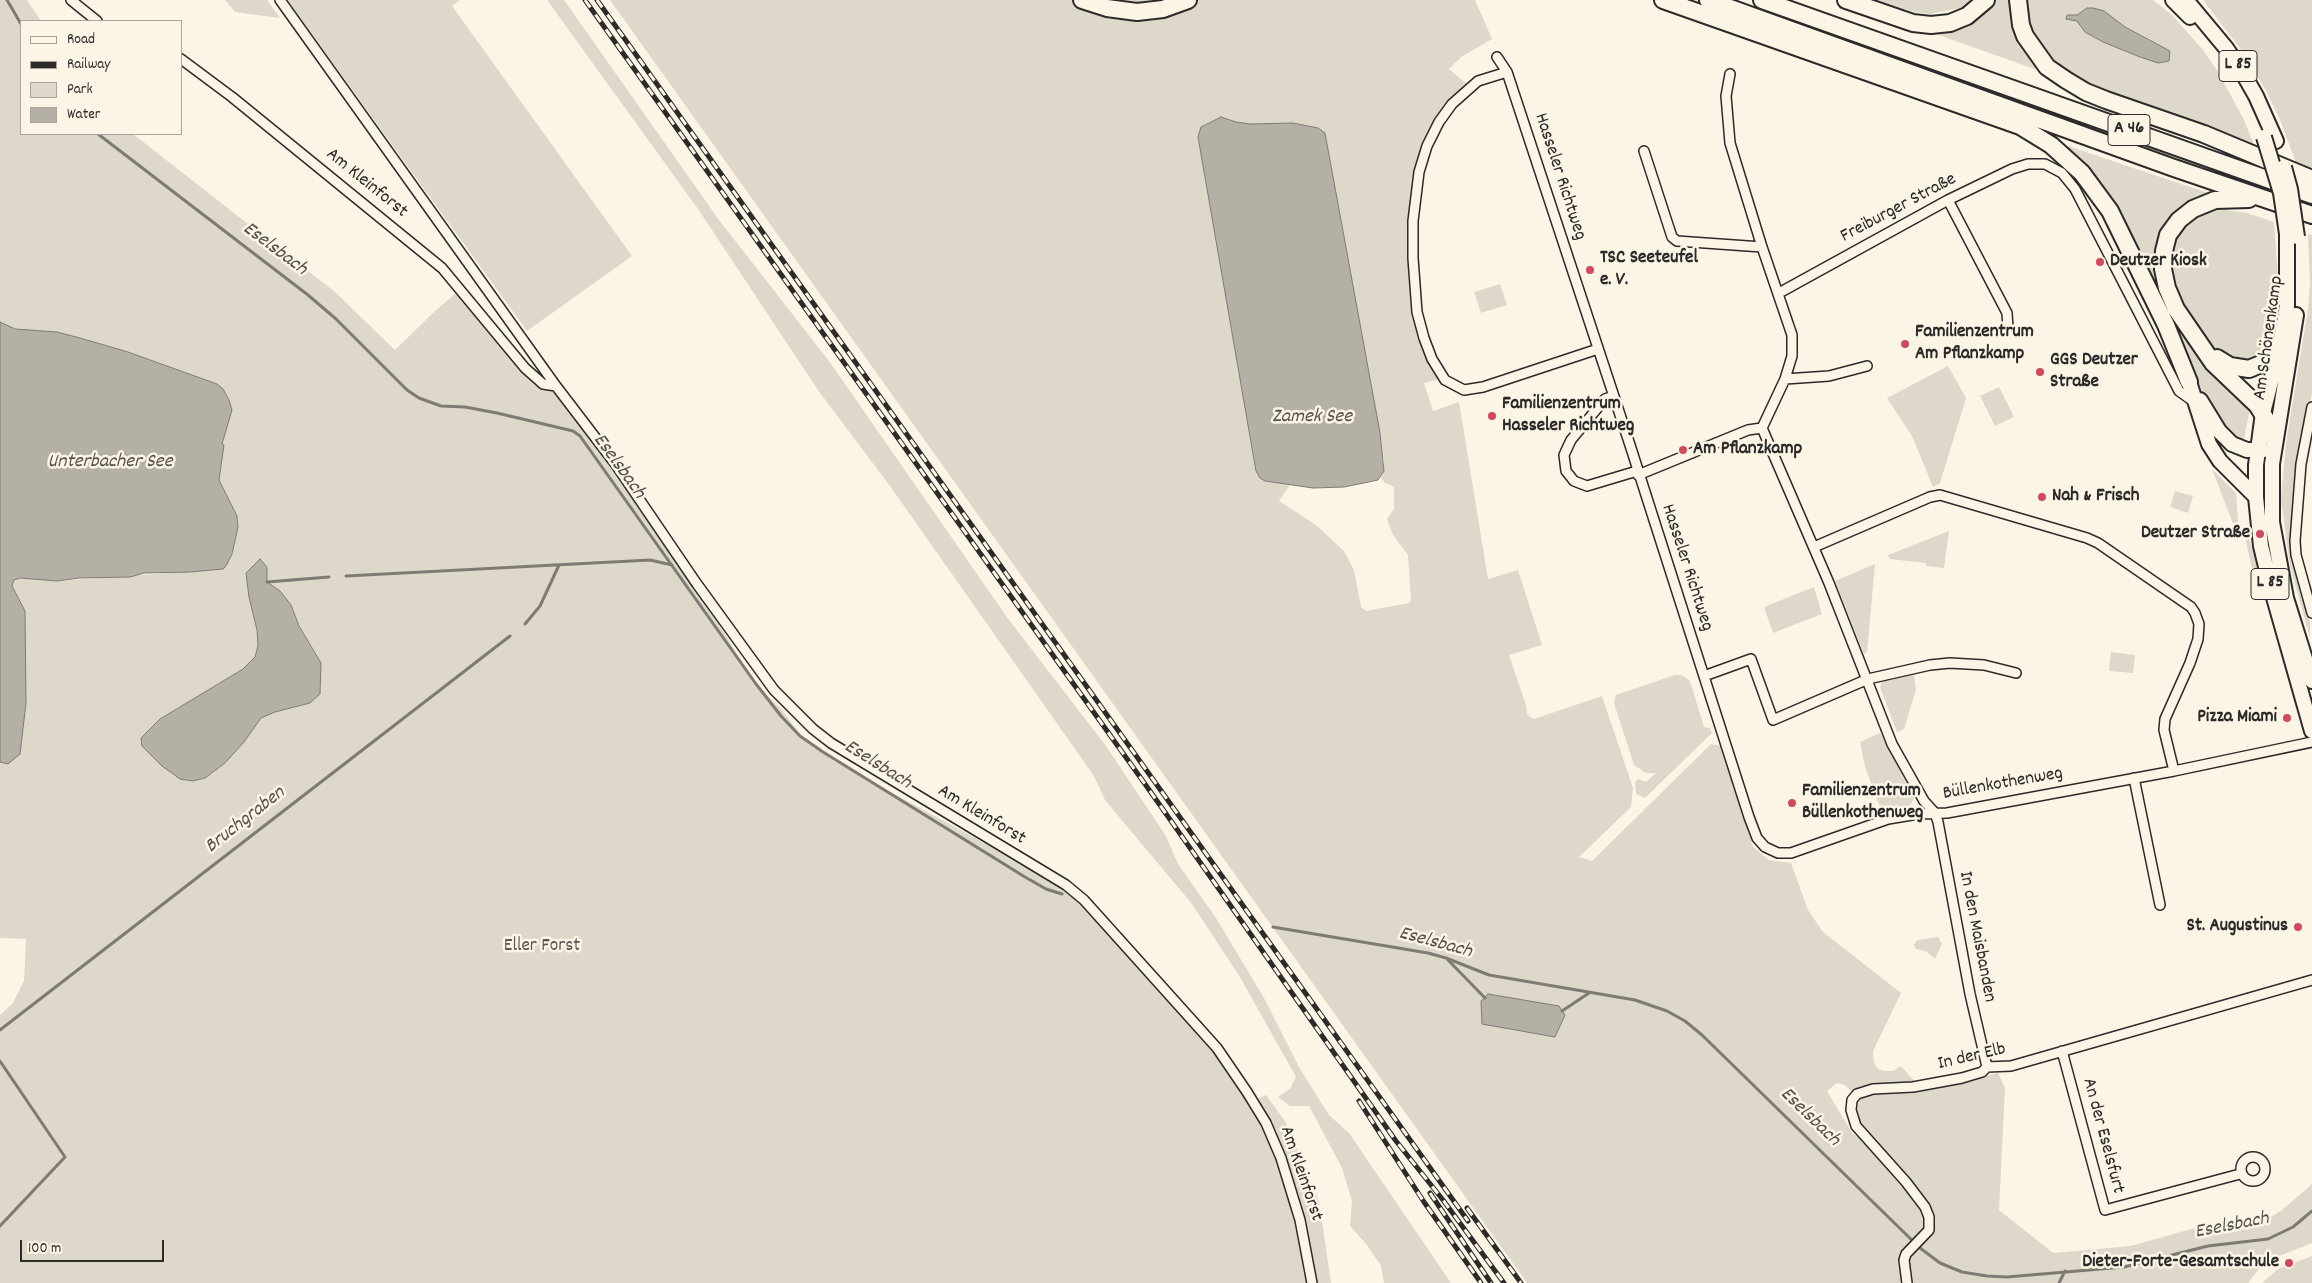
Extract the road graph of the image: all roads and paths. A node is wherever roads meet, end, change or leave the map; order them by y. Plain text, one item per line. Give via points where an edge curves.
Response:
1 (71, 0) edge
2 (280, 0) edge
3 (1082, 0) edge
4 (1188, 0) edge
5 (1663, 0) edge
6 (1708, 0) edge
7 (1762, 0) edge
8 (1846, 0) edge
9 (1986, 0) edge
10 (2018, 0) edge
11 (2173, 0) edge
12 (2186, 0) edge
13 (96, 20) edge
14 (1497, 57) dead end
15 (182, 60) edge
16 (1507, 72) junction
17 (1730, 74) dead end
18 (2020, 126) junction
19 (2069, 128) junction
20 (2270, 139) junction
21 (1644, 151) dead end
22 (2312, 179) edge
23 (2312, 194) edge
24 (1948, 200) junction
25 (2267, 200) junction
26 (2312, 215) edge
27 (2292, 236) junction
28 (1762, 247) junction
29 (1779, 292) junction
30 (2008, 328) dead end
31 (526, 344) junction
32 (2200, 344) junction
33 (2280, 346) junction
34 (1598, 349) junction
35 (513, 353) junction
36 (1867, 366) dead end
37 (1785, 379) junction
38 (556, 386) junction
39 (2184, 387) junction
40 (1613, 396) junction
41 (2200, 406) junction
42 (2312, 407) edge
43 (2263, 413) junction
44 (1762, 428) junction
45 (2274, 441) junction
46 (2257, 451) junction
47 (1638, 473) junction
48 (2256, 497) junction
49 (1814, 547) junction
50 (2312, 613) edge
51 (2300, 647) junction
52 (2016, 673) dead end
53 (1704, 676) junction
54 (1868, 679) junction
55 (2312, 680) edge
56 (2312, 731) edge
57 (2312, 742) edge
58 (2174, 771) junction
59 (2134, 778) junction
60 (1935, 813) junction
61 (1765, 847) joint
62 (2160, 905) dead end
63 (2312, 980) edge
64 (2062, 1051) junction
65 (1987, 1068) junction
66 (2240, 1174) dead end
67 (1312, 1283) edge
68 (1907, 1283) edge

1 - 13 street
2 - 31 street, Am Kleinforst
3 - 4 highway via 1137,12 1163,9
5 - 18 highway
6 - 19 highway, A 46
7 - 23 highway, A 46
8 - 9 highway via 1931,26 1968,16
10 - 22 highway via 2025,36 2047,67 2066,80 2106,100 2204,134
11 - 20 main road, Am Schönenkamp / L 85 via 2235,76
12 - 20 main road, Am Schönenkamp / L 85 via 2244,75 2260,103
14 - 16 street, Hasseler Richtweg
15 - 35 street, Am Kleinforst via 442,268
16 - 34 street, Hasseler Richtweg
16 - 34 street via 1478,81 1452,104 1427,146 1419,172 1413,220 1417,312 1424,338 1445,380 1464,390 1483,387
17 - 28 street via 1726,96 1730,143
18 - 19 highway
18 - 39 highway via 2066,157 2110,211 2166,324
19 - 25 highway, A 46
20 - 27 main road, Am Schönenkamp / L 85, bridge
21 - 28 street via 1672,237 1678,241
24 - 29 street, Freiburger Straße
24 - 30 street via 2007,314
24 - 39 street, Freiburger Straße via 2012,169 2037,163 2062,173 2075,188
25 - 26 highway, A 46
25 - 32 highway via 2227,198 2206,203 2179,220 2168,235 2163,269 2167,288
27 - 33 main road, Am Schönenkamp / L 85 via 2289,289
27 - 45 main road, Am Schönenkamp / L 85 via 2297,307
28 - 29 street
29 - 37 street via 1792,335 1792,356
31 - 35 street
31 - 38 street, Am Kleinforst
32 - 33 highway via 2225,364 2243,369 2262,364
32 - 43 highway via 2213,363 2243,389
33 - 43 main road, Am Schönenkamp / L 85
34 - 40 street, Hasseler Richtweg
35 - 38 street, Am Kleinforst via 537,380
36 - 37 street via 1830,376
37 - 44 street
38 - 67 street, Am Kleinforst via 614,462 697,584 792,709 813,729 851,756 1066,885 1084,900 1217,1048 1248,1092 1281,1158 1300,1220
39 - 41 main road
40 - 47 street, Hasseler Richtweg
40 - 47 street via 1604,399 1571,440 1564,455 1566,471 1574,481 1587,486
41 - 46 main road via 2232,444
41 - 48 main road via 2205,433 2215,453
42 - 50 street via 2301,464 2295,541
43 - 45 highway
43 - 46 main road, Am Schönenkamp / L 85
44 - 47 street via 1748,430
44 - 49 street
45 - 46 main road via 2267,449
45 - 51 main road, Am Schönenkamp / L 85 via 2270,491 2273,531 2284,590
46 - 48 main road, Am Schönenkamp / L 85
47 - 53 street, Hasseler Richtweg
48 - 51 main road, L 85 via 2261,546
49 - 54 street
49 - 58 street via 1940,495 2098,543 2191,608 2199,624 2190,663 2165,719 2164,730
51 - 55 main road, L 85
51 - 56 main road, L 85
52 - 54 street via 1984,665 1950,663
53 - 54 street via 1751,658 1773,720
53 - 61 street, Hasseler Richtweg via 1749,817 1757,838
54 - 60 street via 1892,744 1924,801
57 - 58 street, Büllenkothenweg
58 - 59 street, Büllenkothenweg
59 - 60 street, Büllenkothenweg
59 - 62 street
60 - 61 street, Büllenkothenweg via 1888,819 1791,854
60 - 65 street, In den Maisbanden
63 - 64 street, In der Elb
64 - 65 street, In der Elb via 2011,1066
64 - 66 street, An der Eselsfurt via 2105,1210
65 - 68 street, In der Elb via 1962,1078 1913,1087 1868,1090 1852,1100 1851,1110 1856,1126 1925,1207 1929,1230 1908,1252 1903,1264

